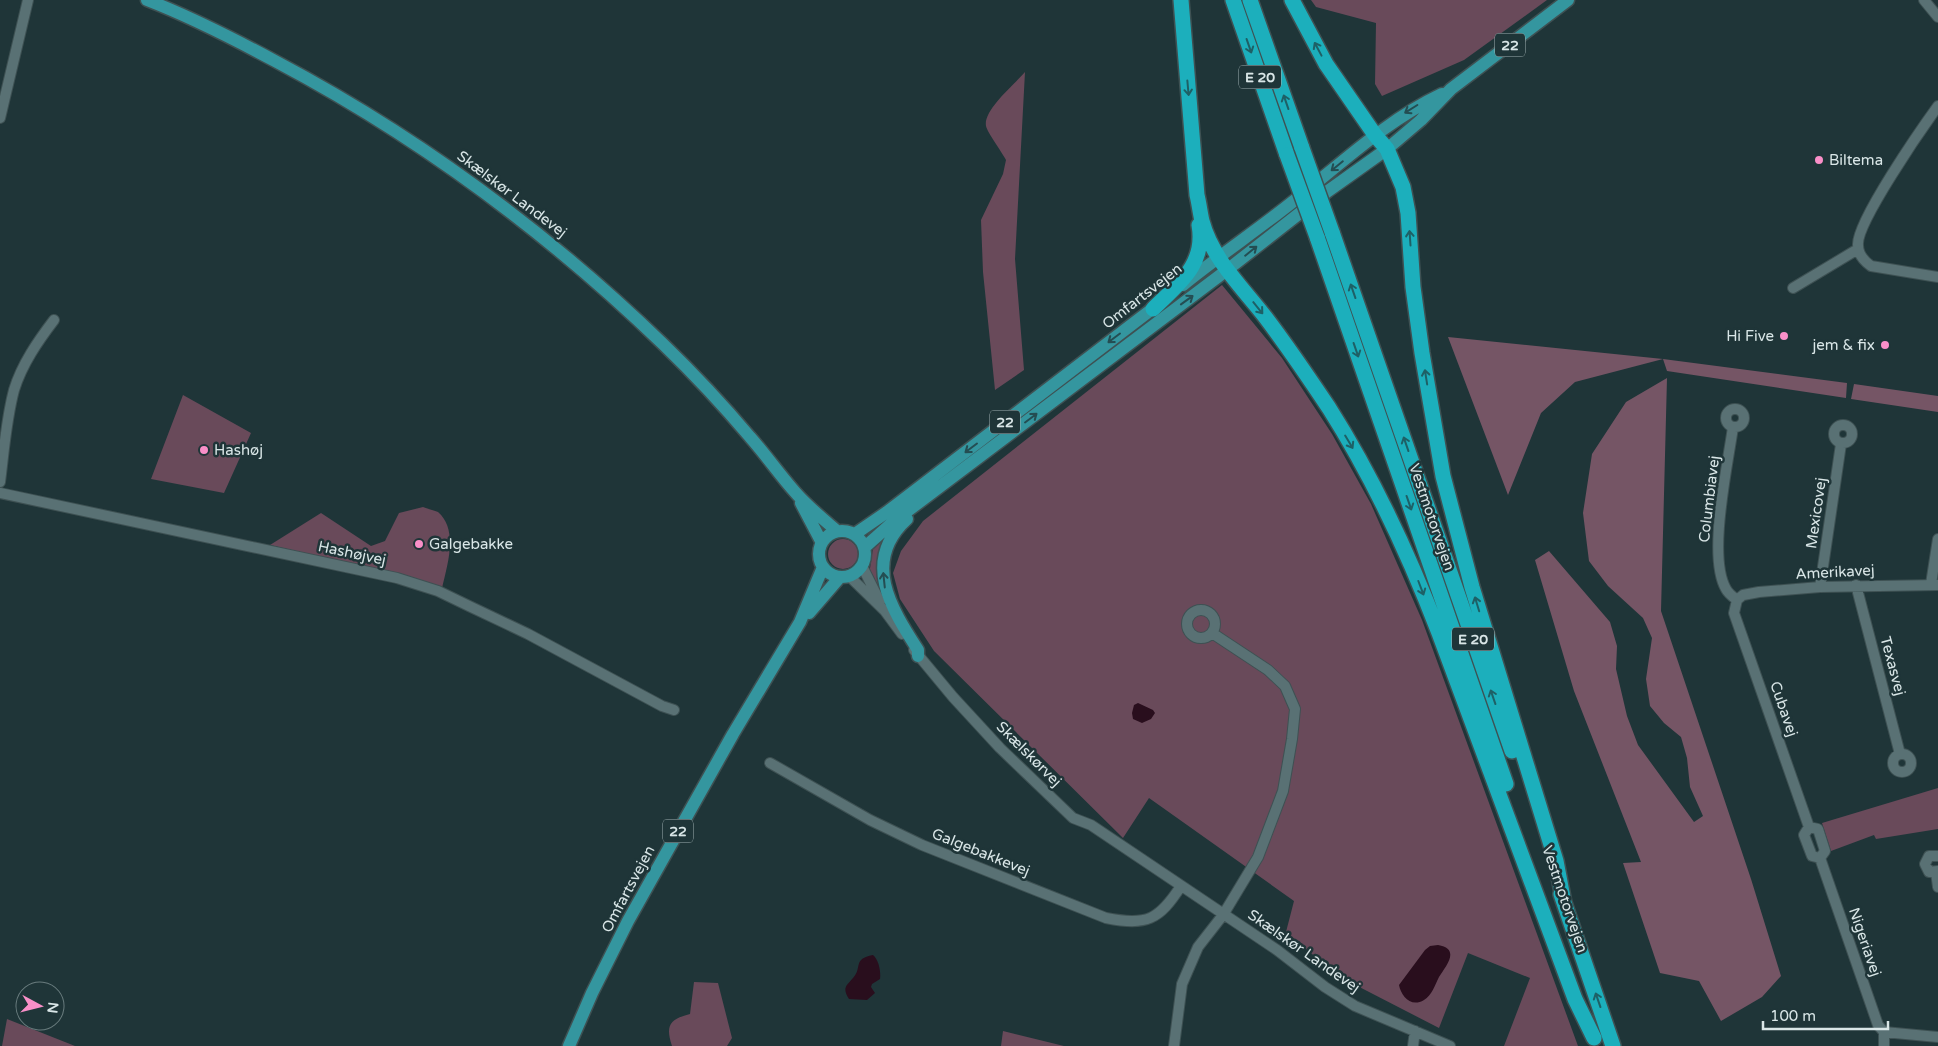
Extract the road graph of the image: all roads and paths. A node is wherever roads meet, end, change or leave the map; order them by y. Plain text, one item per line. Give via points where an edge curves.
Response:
1 (28, 0) edge
2 (147, 0) edge
3 (1181, 0) edge
4 (1233, 0) edge
5 (1250, 0) edge
6 (1292, 0) edge
7 (1568, 0) edge
8 (1924, 0) edge
9 (1938, 17) edge
10 (1451, 89) junction
11 (1938, 106) edge
12 (0, 118) edge
13 (1375, 135) junction
14 (1193, 142) junction
15 (1387, 149) junction
16 (1328, 191) junction
17 (1293, 201) junction
18 (1858, 249) junction
19 (1219, 256) junction
20 (1227, 270) junction
21 (1938, 277) edge
22 (1793, 288) dead end
23 (1153, 309) junction
24 (54, 320) dead end
25 (1734, 427) dead end
26 (1841, 444) dead end
27 (950, 480) junction
28 (0, 482) edge
29 (0, 493) edge
30 (796, 494) junction
31 (837, 531) junction
32 (854, 534) junction
33 (1938, 539) edge
34 (822, 543) junction
35 (864, 546) junction
36 (862, 566) junction
37 (823, 567) junction
38 (844, 577) junction
39 (1935, 584) edge
40 (1856, 585) junction
41 (1820, 587) junction
42 (1736, 600) junction
43 (885, 611) junction
44 (800, 622) junction
45 (1212, 633) dead end
46 (918, 656) junction
47 (674, 710) dead end
48 (1900, 754) dead end
49 (770, 763) dead end
50 (1809, 827) junction
51 (1938, 856) edge
52 (1820, 858) junction
53 (1937, 872) edge
54 (1181, 886) junction
55 (1938, 887) edge
56 (1564, 902) junction
57 (1222, 914) junction
58 (1415, 1031) junction
59 (1884, 1032) junction
60 (1938, 1037) edge
61 (1595, 1042) edge
62 (568, 1046) edge
63 (1174, 1046) edge
64 (1413, 1046) edge
65 (1450, 1046) edge
66 (1613, 1046) edge
67 (1884, 1046) edge

1 - 12 street
2 - 30 main road, Skælskør Landevej via 243,44 319,84 401,134 520,219 588,274 663,344 750,437
3 -> 14 highway
4 -> 61 highway, Vestmotorvejen / E 20, bridge
56 -> 5 highway, Vestmotorvejen / E 20, bridge
13 -> 6 highway via 1326,64
7 - 10 main road, Omfartsvejen / 22
8 - 9 street
10 -> 13 main road, Omfartsvejen / 22 via 1419,104
10 - 15 main road, Omfartsvejen / 22
11 - 18 street via 1887,183 1859,234
13 - 15 highway
13 - 16 main road via 1368,154
13 -> 17 main road, Omfartsvejen / 22
14 - 19 highway via 1202,222
14 - 23 highway via 1192,192 1200,236 1198,257 1185,278
15 - 16 main road, Omfartsvejen / 22
56 -> 15 highway via 1556,861 1444,484 1413,287 1408,213 1403,187
20 -> 16 main road, Omfartsvejen / 22
17 - 19 main road, Omfartsvejen / 22
17 - 20 main road via 1236,250
18 - 21 street via 1864,261 1871,266
18 - 22 street
19 - 20 highway
19 - 23 main road, Omfartsvejen / 22
27 -> 20 main road, Omfartsvejen / 22
20 -> 61 highway via 1266,318 1329,409 1391,521 1417,576 1575,999
23 -> 32 main road, Omfartsvejen / 22
24 - 28 street via 25,364 15,389
25 - 42 street, Columbiavej via 1718,547 1720,572 1726,589
26 - 41 street, Mexicovej
27 - 35 main road, Omfartsvejen / 22
46 -> 27 main road via 918,650 885,590 885,555 896,530
29 - 47 street, Hashøjvej via 397,578 438,591
30 - 31 main road, Skælskør Landevej
30 - 34 main road, Skælskør Landevej
31 - 32 main road
31 - 34 main road
32 - 35 main road
33 - 39 street
34 - 37 main road, 22 via 819,556
35 - 36 main road via 866,553
36 - 38 main road, 22
36 - 43 street, Skælskørvej
37 - 38 main road
37 - 44 main road, Omfartsvejen / 22
38 - 43 street, Skælskørvej
38 - 44 main road, Omfartsvejen / 22
39 - 40 street, Amerikavej
40 - 41 street, Amerikavej
40 - 48 street, Texasvej
41 - 42 street, Amerikavej via 1759,592 1742,595
42 - 50 street, Cubavej via 1734,613
43 - 46 street, Skælskørvej
44 - 62 main road, Omfartsvejen / 22 via 659,865
45 - 57 street via 1268,670 1285,686 1295,709 1283,791 1258,857
46 - 54 street, Skælskørvej via 1000,748 1073,818 1091,825
49 - 54 street, Galgebakkevej via 870,820 922,845 1106,918 1141,921 1160,914
50 - 52 street, Cubavej via 1804,835 1807,845 1812,856
50 - 52 street, Cubavej via 1818,829 1822,840 1825,851
51 - 53 street via 1929,856 1925,861 1927,870
52 - 59 street, Nigeriavej via 1878,1025
53 - 55 street
54 - 57 street, Skælskør Landevej
66 -> 56 highway, Vestmotorvejen / E 20
57 - 58 street, Skælskør Landevej via 1355,1006
57 - 63 street via 1198,947 1182,984
58 - 64 street
58 - 65 street, Skælskør Landevej
59 - 60 street
59 - 67 street

